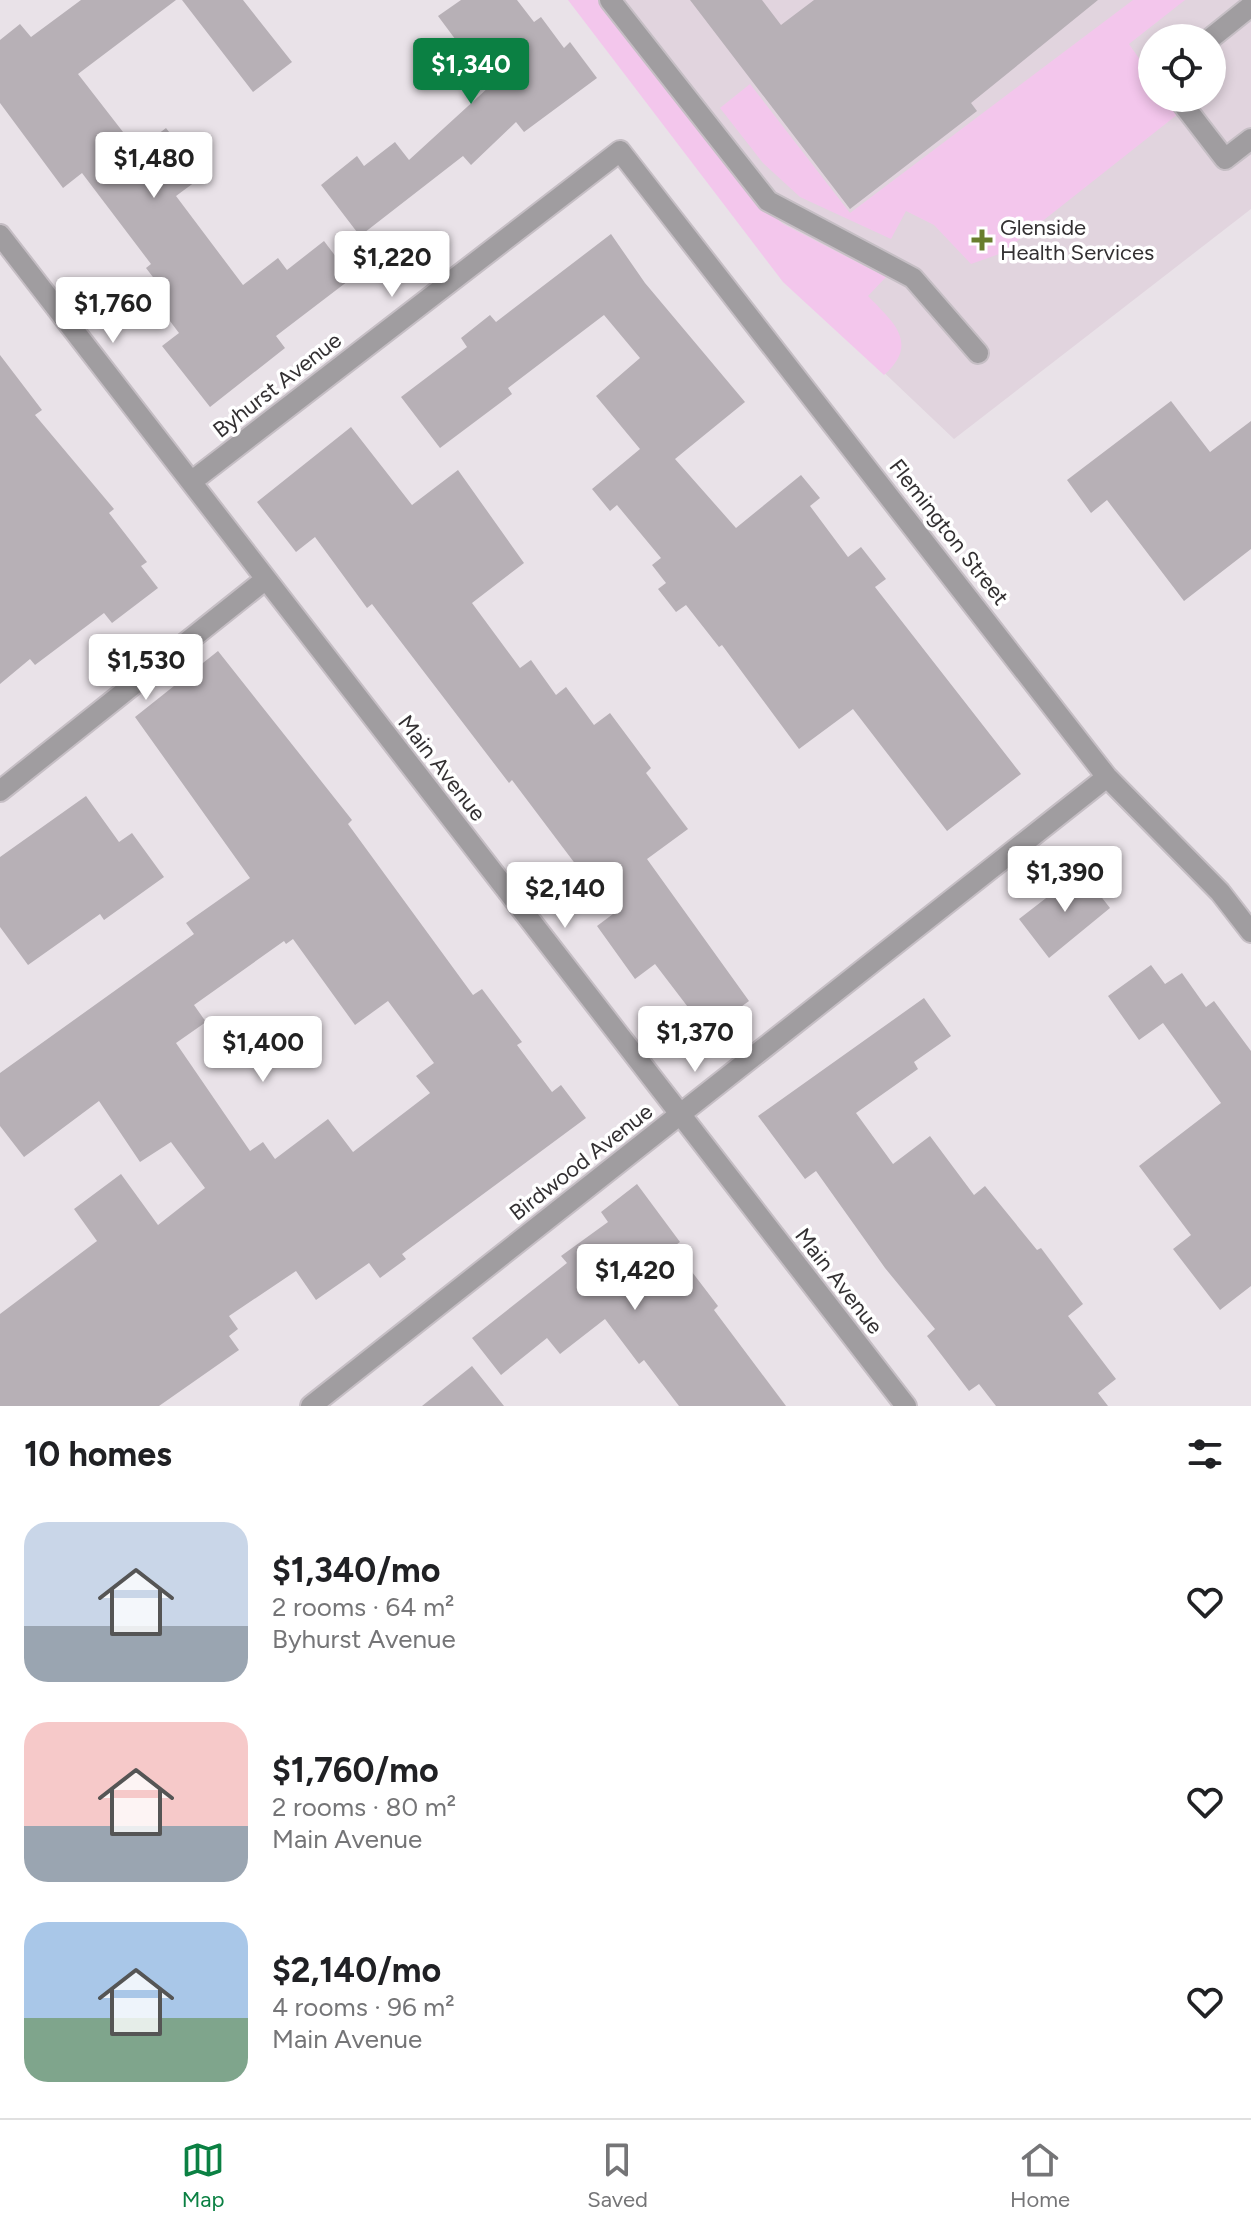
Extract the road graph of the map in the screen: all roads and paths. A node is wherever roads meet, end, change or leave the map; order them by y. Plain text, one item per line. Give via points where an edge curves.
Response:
1 (610, 0) edge
2 (1251, 6) edge
3 (1226, 26) edge
4 (1189, 112) edge
5 (1251, 139) edge
6 (620, 151) joint
7 (0, 235) edge
8 (978, 353) dead end
9 (191, 482) junction
10 (266, 579) junction
11 (1107, 777) junction
12 (0, 791) edge
13 (1251, 932) edge
14 (680, 1114) junction
15 (311, 1406) edge
16 (906, 1406) edge

1 - 8 street via 768,201 913,278
2 - 3 street
4 - 5 street via 1225,159
6 - 9 street, Byhurst Avenue
6 - 11 street, Flemington Street
7 - 9 street, Main Avenue
9 - 10 street, Main Avenue
10 - 12 street
10 - 14 street, Main Avenue
11 - 13 street, Flemington Street via 1220,892
11 - 14 street, Birdwood Avenue
14 - 15 street, Birdwood Avenue
14 - 16 street, Main Avenue

